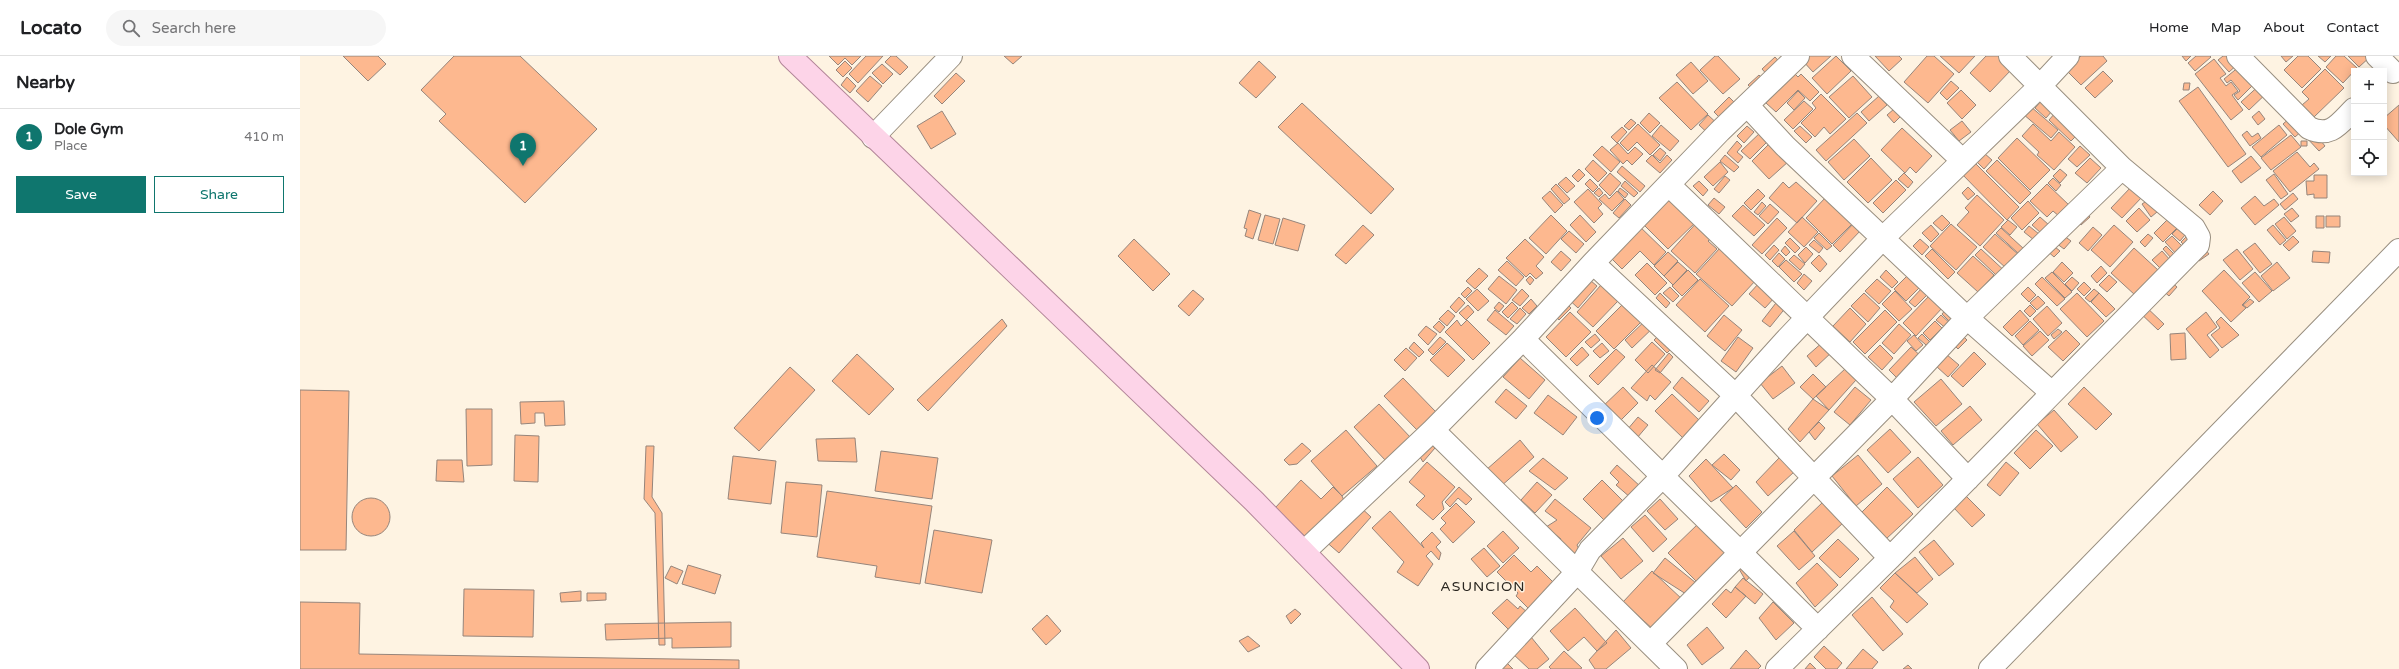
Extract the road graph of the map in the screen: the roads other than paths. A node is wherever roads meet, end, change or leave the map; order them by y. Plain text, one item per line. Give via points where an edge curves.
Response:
1 (790, 56) edge
2 (951, 56) edge
3 (1798, 56) edge
4 (1853, 56) edge
5 (2010, 56) edge
6 (2068, 56) edge
7 (2238, 56) edge
8 (2377, 56) edge
9 (2392, 73) edge
10 (2041, 85) junction
11 (1746, 105) junction
12 (2351, 112) edge
13 (873, 137) junction
14 (1962, 160) junction
15 (2122, 168) junction
16 (1669, 185) junction
17 (1882, 238) junction
18 (2399, 250) edge
19 (1593, 263) junction
20 (1967, 318) junction
21 (1806, 319) junction
22 (1523, 339) junction
23 (2052, 394) junction
24 (1736, 396) junction
25 (1892, 399) junction
26 (1433, 430) junction
27 (1663, 476) junction
28 (1815, 477) junction
29 (1968, 479) junction
30 (1304, 552) junction
31 (1740, 552) junction
32 (1890, 558) junction
33 (1577, 572) junction
34 (1818, 629) junction
35 (1651, 643) junction
36 (1418, 669) edge
37 (1487, 669) edge
38 (1676, 669) edge
39 (1777, 669) edge
40 (1990, 669) edge

1 - 13 main road
2 - 13 street
3 - 11 street
4 - 14 street
5 - 10 street
6 - 10 street
7 - 12 street via 2309,128 2326,132
8 - 9 street
10 - 14 street
10 - 15 street
11 - 16 street
11 - 17 street via 1785,146
13 - 30 main road via 1254,501
14 - 17 street
15 - 20 street
15 - 23 street via 2194,228 2199,237 2198,245
16 - 19 street
16 - 21 street
17 - 20 street
17 - 21 street
18 - 40 street
19 - 22 street
19 - 24 street
20 - 23 street
20 - 25 street
21 - 24 street
21 - 25 street
22 - 26 street
22 - 27 street
23 - 29 street
24 - 27 street
24 - 28 street
25 - 28 street
25 - 29 street
26 - 30 street
26 - 33 street
27 - 31 street
27 - 33 street via 1590,550
28 - 31 street
28 - 32 street
29 - 32 street
30 - 36 main road
31 - 34 street
31 - 35 street
32 - 34 street
33 - 35 street
33 - 37 street
34 - 39 street
35 - 38 street

